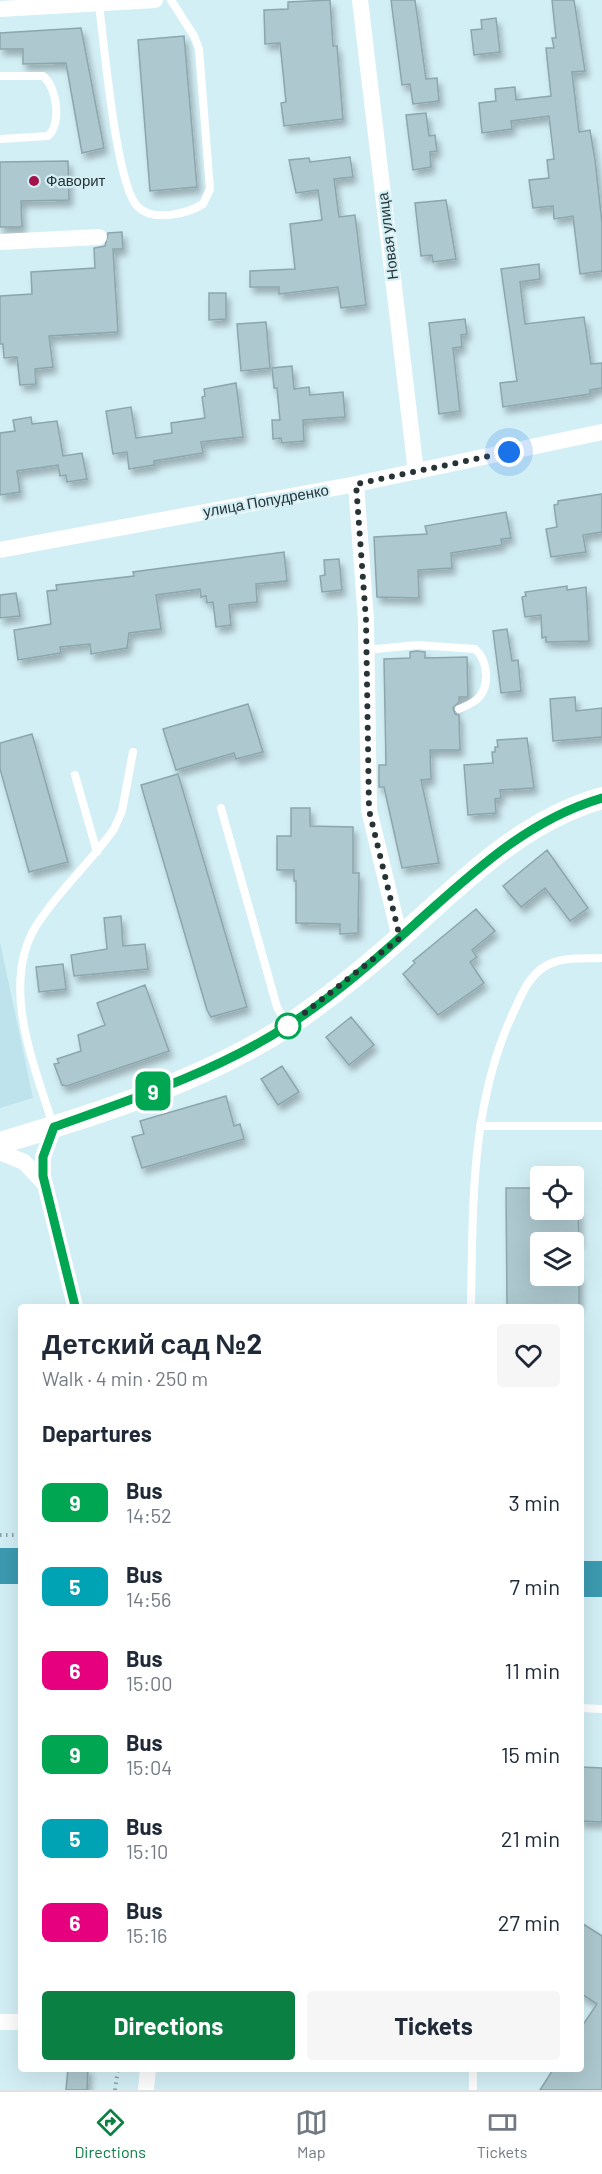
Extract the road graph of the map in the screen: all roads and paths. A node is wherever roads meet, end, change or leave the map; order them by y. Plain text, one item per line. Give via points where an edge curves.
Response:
1 (171, 0) edge
2 (360, 0) edge
3 (145, 1) edge
4 (99, 5) junction
5 (0, 9) edge
6 (0, 76) edge
7 (0, 139) edge
8 (99, 237) dead end
9 (0, 242) edge
10 (602, 432) edge
11 (416, 472) junction
12 (356, 484) junction
13 (0, 550) edge
14 (366, 650) junction
15 (459, 709) dead end
16 (133, 752) dead end
17 (75, 775) dead end
18 (602, 798) edge
19 (221, 808) dead end
20 (97, 852) junction
21 (400, 938) junction
22 (602, 958) edge
23 (288, 1026) junction
24 (480, 1126) junction
25 (602, 1126) edge
26 (54, 1127) junction
27 (0, 1143) edge
28 (0, 1152) edge
29 (44, 1183) junction
30 (74, 1304) edge
31 (471, 1304) edge
32 (0, 1535) edge
33 (18, 1535) edge
34 (584, 1708) edge
35 (602, 1709) edge
36 (0, 2022) edge
37 (18, 2022) edge
38 (118, 2072) edge
39 (148, 2072) edge
40 (473, 2072) edge
41 (116, 2090) edge
42 (146, 2090) edge
43 (473, 2090) edge

1 - 4 lane via 199,49 210,189 203,204 178,213 145,212 130,193 119,153
2 - 11 street, Новая улица
3 - 4 street
4 - 5 street
6 - 7 lane via 43,76 51,86 57,118 54,132 48,136
8 - 9 street
10 - 11 street, улица Попудренко
11 - 12 street, улица Попудренко
12 - 13 street, улица Попудренко
12 - 14 street
14 - 15 lane via 417,645 475,649 483,659 484,688 474,701
14 - 21 street via 369,810
16 - 20 lane via 122,812
17 - 20 lane
18 - 21 main road via 556,815 501,849
19 - 23 lane via 277,1007
20 - 26 lane via 35,926 20,973 19,1004
21 - 23 main road
22 - 24 lane via 553,962 534,977 521,995 500,1041
23 - 26 main road via 187,1077
24 - 25 lane
24 - 31 lane via 473,1182
26 - 27 main road
26 - 29 street via 43,1157
28 - 29 street via 24,1162
29 - 30 street
32 - 33 path
34 - 35 lane
36 - 37 street
38 - 41 path
39 - 42 street
40 - 43 lane

